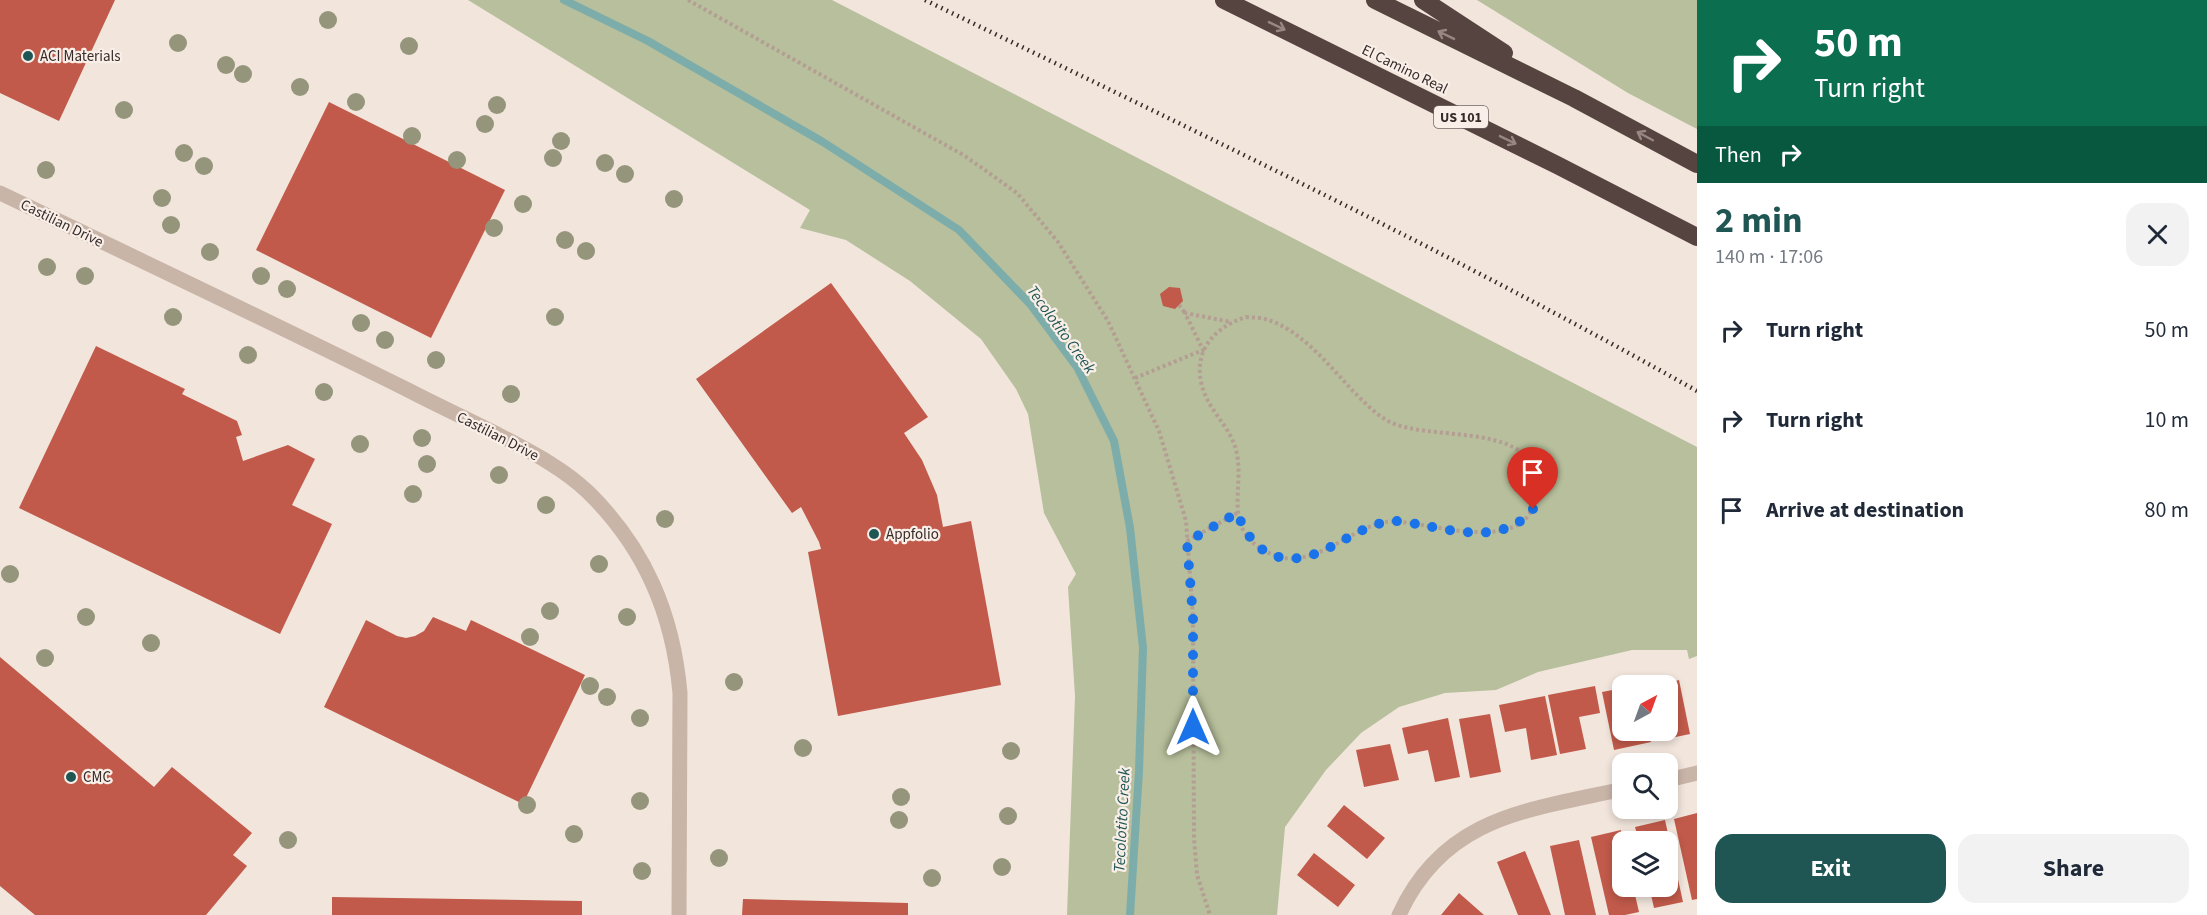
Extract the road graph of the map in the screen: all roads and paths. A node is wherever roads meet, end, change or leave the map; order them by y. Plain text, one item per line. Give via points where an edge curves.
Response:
1 (688, 0) edge
2 (1224, 0) edge
3 (1375, 0) edge
4 (1423, 0) edge
5 (1574, 98) junction
6 (1697, 164) edge
7 (0, 193) edge
8 (1697, 237) edge
9 (1179, 305) dead end
10 (1185, 313) junction
11 (1232, 322) junction
12 (1203, 350) junction
13 (1134, 378) junction
14 (1237, 513) junction
15 (1187, 542) junction
16 (1697, 773) edge
17 (1678, 778) edge
18 (1612, 791) edge
19 (679, 915) edge
20 (1210, 915) edge
21 (1399, 915) edge

1 - 13 path via 965,156 1017,193 1058,242 1108,321
2 -> 8 highway, El Camino Real / US 101
5 -> 3 highway
4 - 5 highway
6 -> 5 highway
7 - 19 street, Castilian Drive via 533,453 586,491 609,514 652,580 678,665
9 - 10 path
10 - 11 path
10 - 12 path
11 - 12 path via 1208,341
11 - 14 path via 1246,317 1265,319 1286,329 1317,352 1369,408 1389,421 1414,430 1497,440 1514,447 1530,461 1537,492 1533,509 1524,521 1511,528 1482,533 1387,522 1301,558 1268,553 1254,543
12 - 13 path
12 - 14 path via 1201,381 1237,453
13 - 15 path via 1159,431 1186,521
14 - 15 path
15 - 20 path via 1193,617 1194,838 1197,875
16 - 17 street
18 - 21 street via 1520,812 1483,825 1452,845 1427,870

